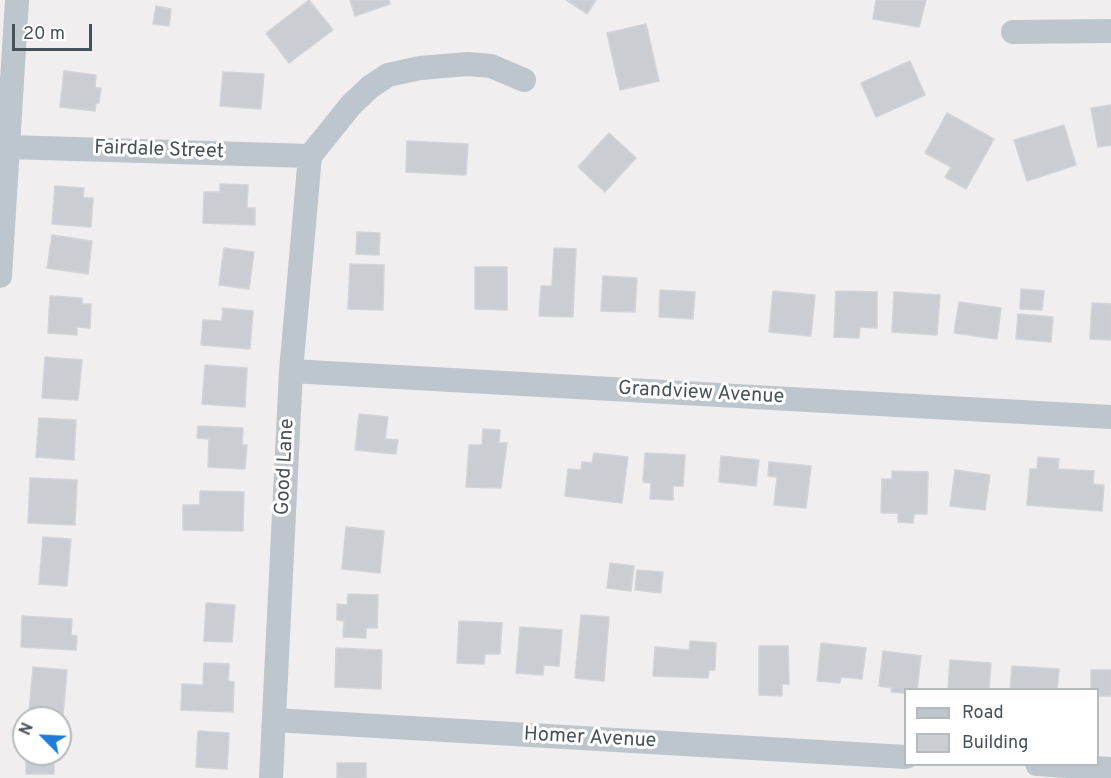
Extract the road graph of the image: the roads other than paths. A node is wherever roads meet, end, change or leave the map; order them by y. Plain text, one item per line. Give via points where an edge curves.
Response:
1 (17, 0) edge
2 (1013, 32) dead end
3 (1111, 32) edge
4 (524, 80) dead end
5 (8, 147) junction
6 (310, 156) junction
7 (0, 276) edge
8 (291, 371) junction
9 (1111, 417) edge
10 (274, 720) junction
11 (904, 757) edge
12 (1056, 766) edge
13 (1111, 769) edge
14 (271, 778) edge

1 - 5 street
2 - 3 street
4 - 6 street via 491,66 468,64 388,75 351,105
5 - 6 street, Fairdale Street
5 - 7 street
6 - 8 street, Good Lane
8 - 9 street, Grandview Avenue
8 - 10 street, Good Lane
10 - 11 street, Homer Avenue
10 - 14 street, Good Lane
12 - 13 street

